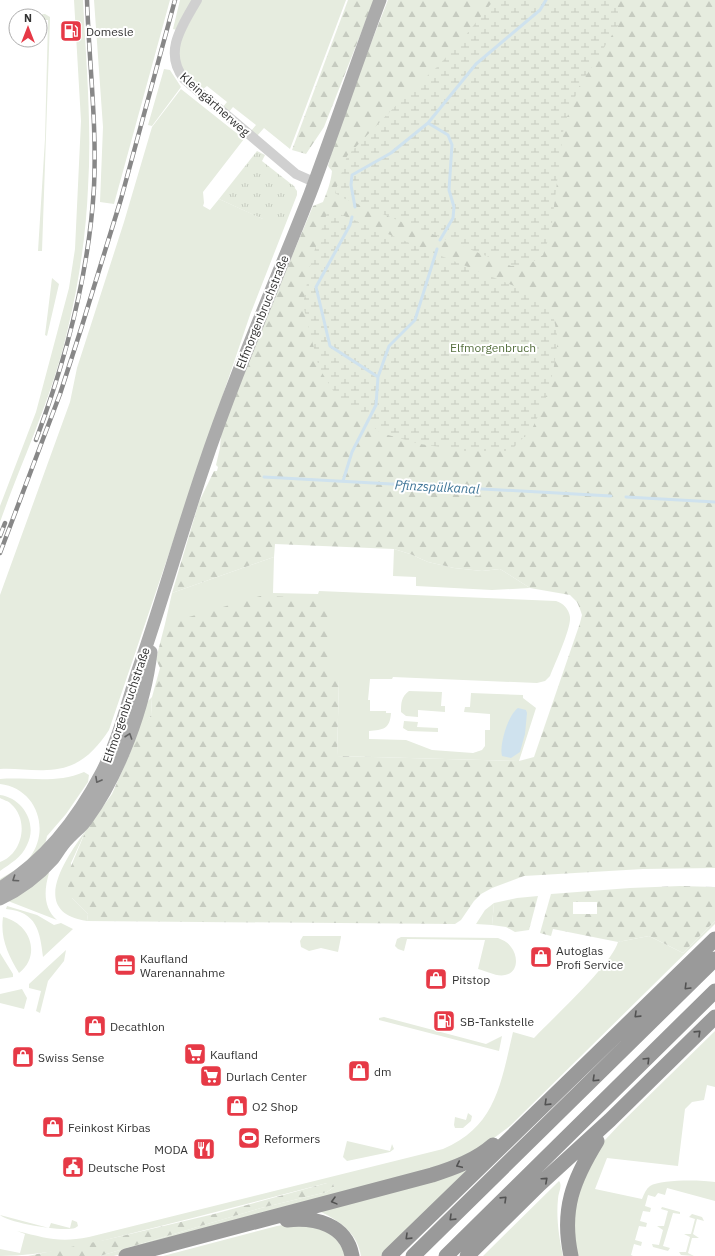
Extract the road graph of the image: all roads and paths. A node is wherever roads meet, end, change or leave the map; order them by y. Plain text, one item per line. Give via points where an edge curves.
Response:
1 (197, 0) edge
2 (380, 0) edge
3 (314, 182) junction
4 (154, 626) junction
5 (0, 888) edge
6 (0, 899) edge
7 (715, 938) edge
8 (715, 959) edge
9 (715, 991) edge
10 (715, 1017) edge
11 (610, 1120) junction
12 (527, 1123) junction
13 (126, 1256) edge
14 (149, 1256) edge
15 (352, 1256) edge
16 (389, 1256) edge
17 (413, 1256) edge
18 (446, 1256) edge
19 (467, 1256) edge
20 (571, 1256) edge

1 - 3 street, Kleingärtnerweg via 175,46 174,63 179,73 184,80 296,174
2 - 3 main road, Elfmorgenbruchstraße
3 - 4 main road, Elfmorgenbruchstraße via 204,466
4 -> 5 main road, Elfmorgenbruchstraße via 116,740 91,792 44,855 16,879
6 -> 4 main road, Elfmorgenbruchstraße via 31,881 86,821 99,801 129,737 150,662
7 -> 12 highway
8 -> 17 highway
18 -> 9 highway
11 -> 10 highway
19 -> 11 highway
11 - 20 highway via 585,1160 570,1198 567,1227
12 -> 13 highway via 510,1130 486,1151 455,1168
12 -> 16 highway
14 - 15 highway via 288,1220 301,1219 324,1223 340,1232 350,1246

